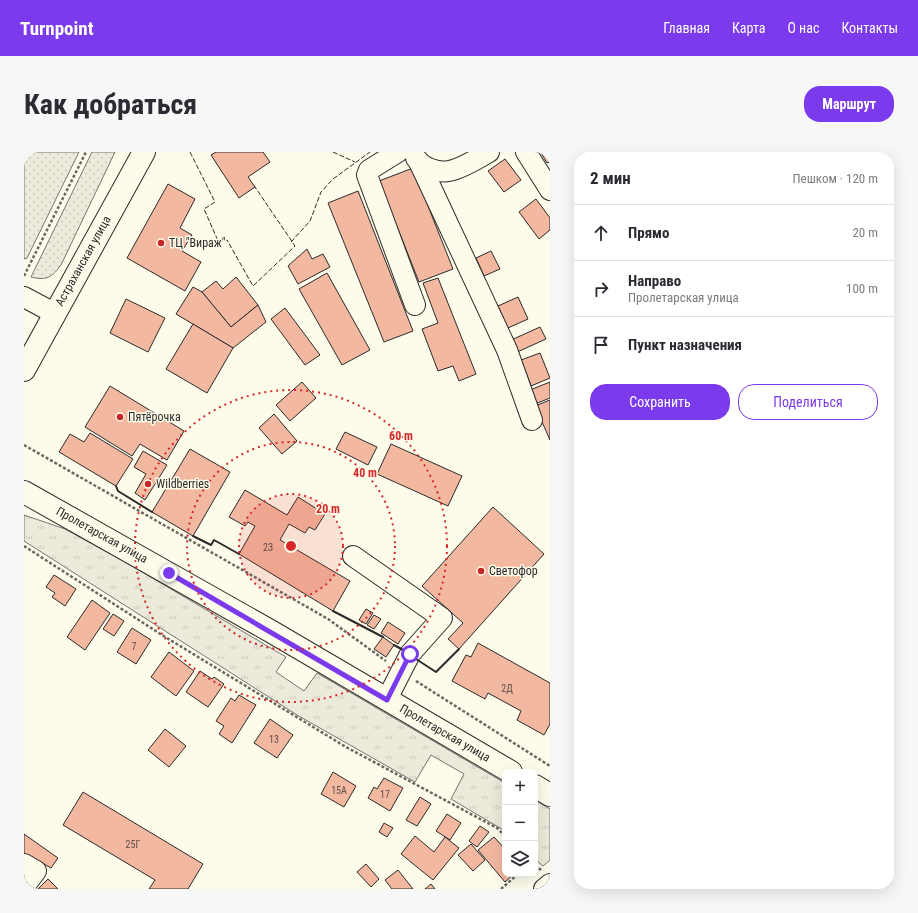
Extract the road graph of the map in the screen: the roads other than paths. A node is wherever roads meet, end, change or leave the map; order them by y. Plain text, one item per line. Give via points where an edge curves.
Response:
1 (144, 152) edge
2 (398, 152) edge
3 (489, 152) edge
4 (526, 152) edge
5 (417, 158) edge
6 (550, 190) edge
7 (24, 297) edge
8 (415, 305) dead end
9 (54, 313) junction
10 (24, 370) edge
11 (532, 420) dead end
12 (24, 492) edge
13 (352, 556) dead end
14 (387, 700) junction
15 (506, 769) edge
16 (538, 788) edge
17 (550, 795) edge
18 (24, 864) edge
19 (550, 884) edge
20 (24, 887) edge
21 (544, 889) edge

1 - 9 main road, Астраханская улица
2 - 8 street via 369,170 366,175
3 - 5 street via 449,171 435,170
4 - 6 street
5 - 11 street via 507,350
7 - 9 street
9 - 10 main road, Астраханская улица
12 - 14 main road, Пролетарская улица
13 - 14 street via 442,618 410,654
14 - 15 main road, Пролетарская улица
16 - 17 main road
18 - 20 street via 36,871
19 - 21 street

